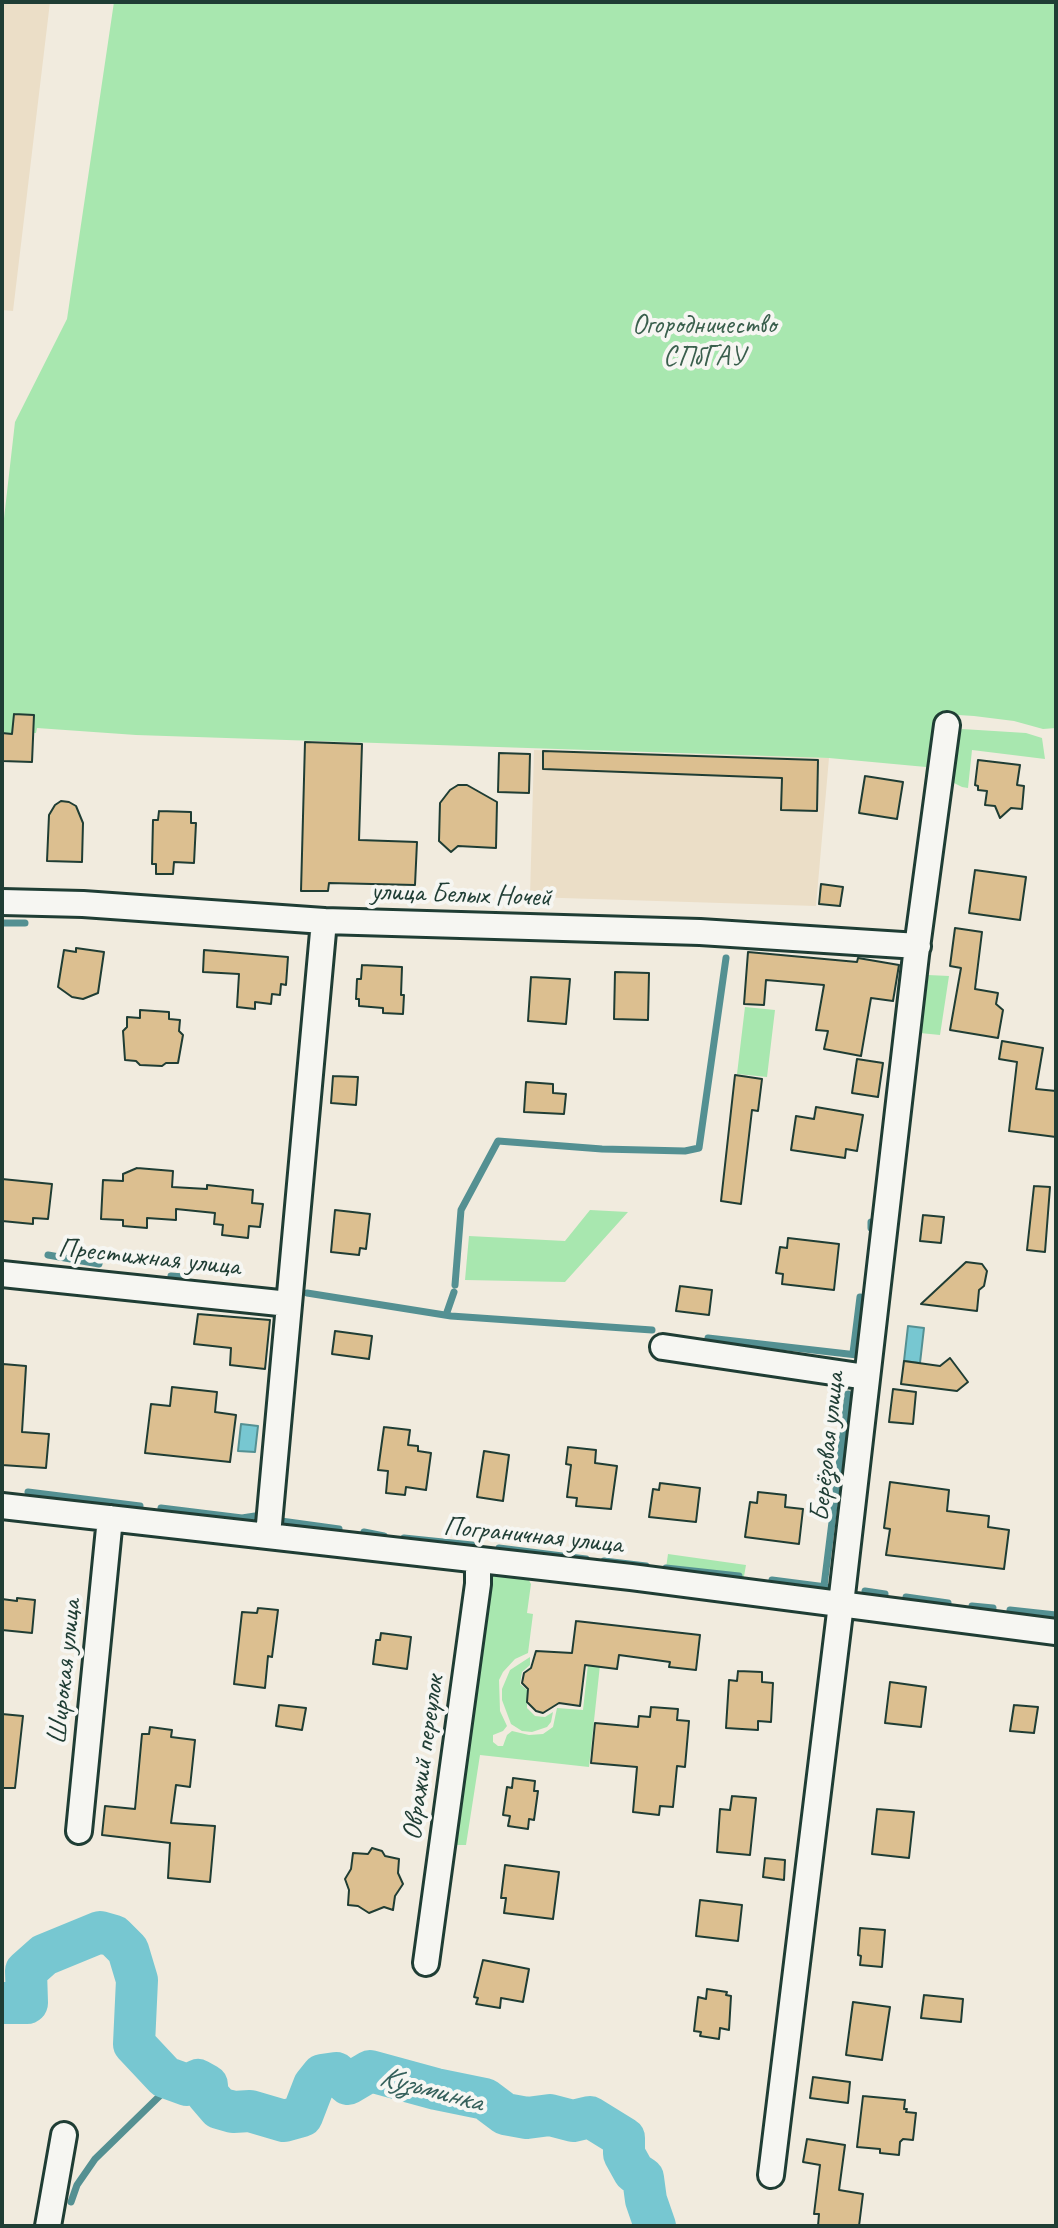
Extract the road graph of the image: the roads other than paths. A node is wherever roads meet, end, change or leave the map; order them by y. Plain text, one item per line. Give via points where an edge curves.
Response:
1 (947, 725) dead end
2 (2, 902) edge
3 (324, 921) junction
4 (918, 946) junction
5 (2, 1274) edge
6 (289, 1304) junction
7 (663, 1347) dead end
8 (866, 1377) junction
9 (2, 1506) edge
10 (110, 1518) junction
11 (268, 1535) junction
12 (478, 1561) junction
13 (841, 1604) junction
14 (1056, 1632) edge
15 (79, 1831) dead end
16 (426, 1963) dead end
17 (64, 2135) dead end
18 (771, 2175) dead end
19 (48, 2226) edge

1 - 4 street, Берёзовая улица
2 - 3 street, улица Белых Ночей
3 - 4 street, улица Белых Ночей via 700,932
3 - 6 street
4 - 8 street, Берёзовая улица
5 - 6 street, Престижная улица
6 - 11 street
7 - 8 street
8 - 13 street, Берёзовая улица
9 - 10 street, Пограничная улица
10 - 11 street, Пограничная улица
10 - 15 street, Широкая улица
11 - 12 street, Пограничная улица
12 - 13 street, Пограничная улица
12 - 16 street, Овражий переулок
13 - 14 street, Пограничная улица
13 - 18 street, Берёзовая улица
17 - 19 street

